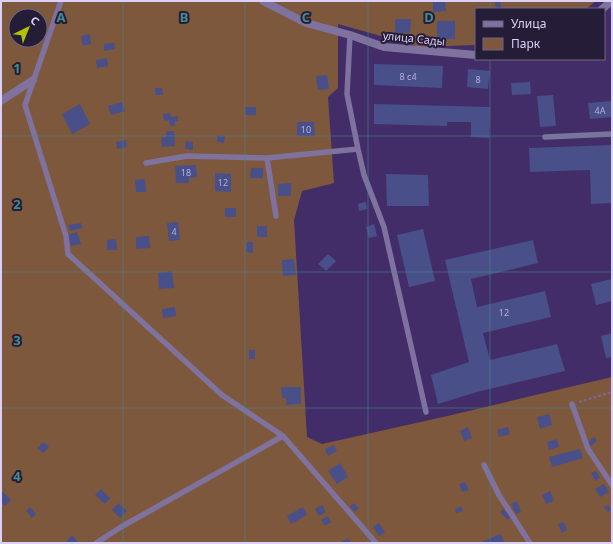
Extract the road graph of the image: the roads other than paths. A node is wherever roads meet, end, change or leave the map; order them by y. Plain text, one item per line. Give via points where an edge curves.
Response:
1 (60, 1) edge
2 (263, 1) edge
3 (270, 1) edge
4 (612, 1) edge
5 (603, 8) edge
6 (277, 9) junction
7 (350, 35) junction
8 (475, 55) edge
9 (33, 80) junction
10 (1, 101) edge
11 (612, 134) edge
12 (545, 137) dead end
13 (358, 149) junction
14 (267, 158) junction
15 (146, 163) dead end
16 (276, 216) dead end
17 (572, 404) road end
18 (426, 412) dead end
19 (283, 436) junction
20 (484, 465) dead end
21 (612, 485) edge
22 (96, 543) edge
23 (376, 543) edge
24 (530, 543) edge

1 - 9 lane
2 - 6 street, улица Сады
3 - 6 street
4 - 5 street
6 - 7 street, улица Сады via 306,23
7 - 8 street, улица Сады via 384,47
7 - 13 lane via 347,94
9 - 10 street
9 - 19 lane via 25,104 66,236 68,254 222,395
11 - 12 lane
13 - 14 lane
13 - 18 lane via 364,175 384,227
14 - 15 lane via 187,156
14 - 16 lane
17 - 21 lane via 588,449
19 - 22 lane
19 - 23 lane
20 - 24 lane via 499,495

